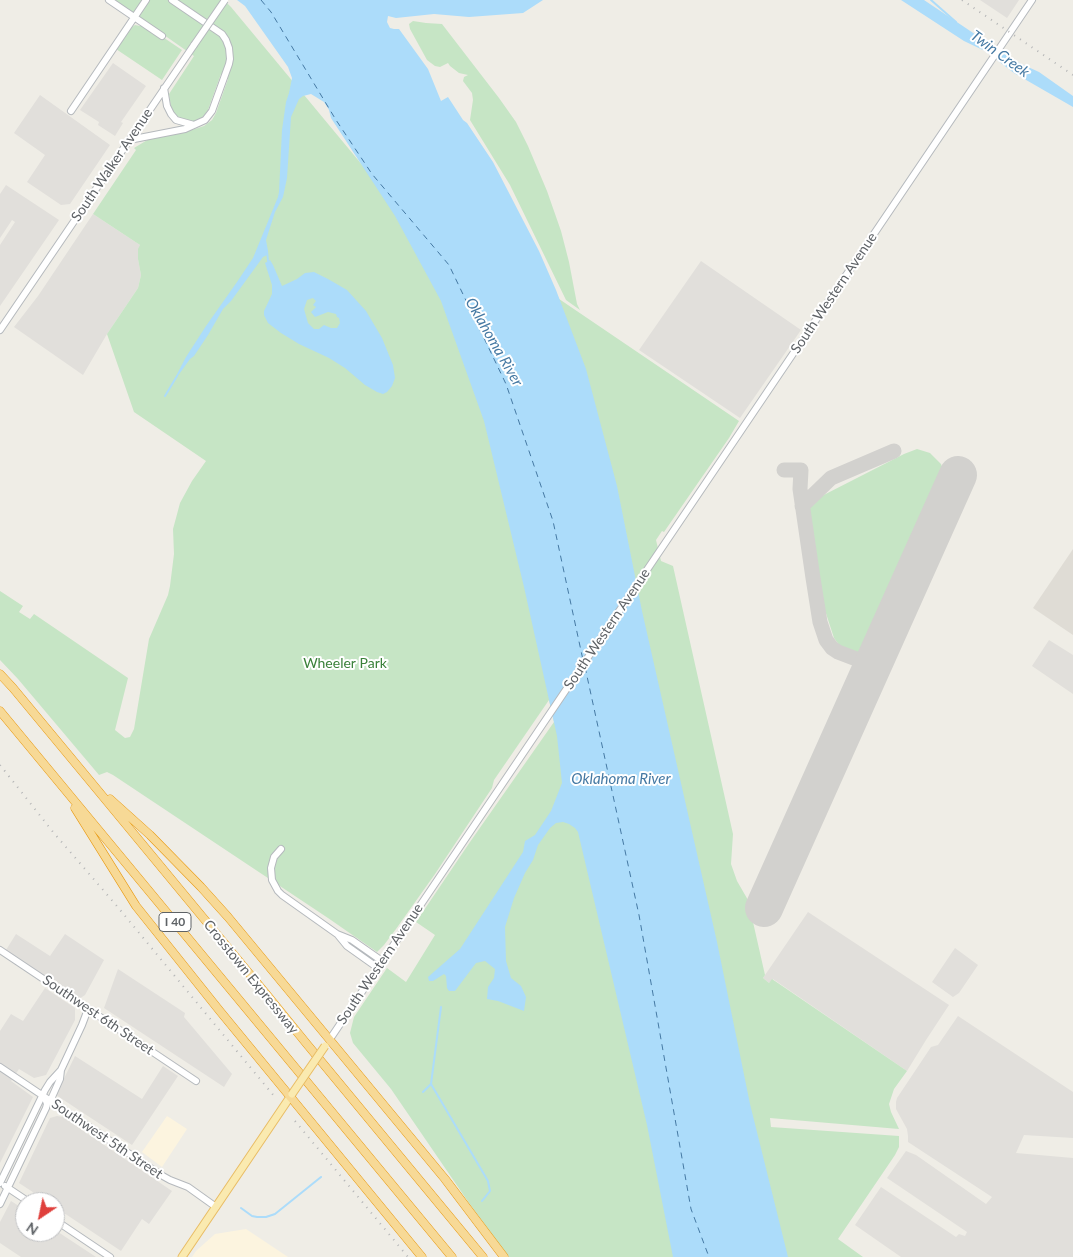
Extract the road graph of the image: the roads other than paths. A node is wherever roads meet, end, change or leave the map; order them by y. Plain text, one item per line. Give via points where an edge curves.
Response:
1 (109, 0) edge
2 (146, 0) edge
3 (172, 0) edge
4 (225, 0) edge
5 (1032, 0) edge
6 (134, 17) junction
7 (162, 36) dead end
8 (164, 88) junction
9 (71, 111) dead end
10 (194, 125) junction
11 (129, 140) junction
12 (0, 330) edge
13 (0, 674) edge
14 (0, 711) edge
15 (90, 781) junction
16 (59, 782) junction
17 (281, 849) dead end
18 (337, 934) junction
19 (0, 950) edge
20 (382, 961) junction
21 (378, 968) junction
22 (88, 1009) junction
23 (330, 1039) junction
24 (0, 1067) edge
25 (61, 1070) junction
26 (196, 1080) dead end
27 (42, 1095) junction
28 (291, 1096) junction
29 (53, 1102) junction
30 (0, 1183) edge
31 (8, 1188) junction
32 (15, 1193) edge
33 (0, 1204) edge
34 (216, 1206) junction
35 (65, 1227) edge
36 (110, 1257) edge
37 (182, 1257) edge
38 (422, 1257) edge
39 (452, 1257) edge
40 (484, 1257) edge
41 (504, 1257) edge

1 - 6 main road
2 - 6 main road
3 - 10 main road via 219,31 228,44 230,59 212,111 205,120
4 - 8 main road, South Walker Avenue, bridge
5 - 20 main road, South Western Avenue
6 - 7 main road
6 - 9 main road
8 - 10 main road via 171,114 176,120
8 - 11 main road, South Walker Avenue
10 - 11 main road
11 - 12 main road, South Walker Avenue
13 - 15 highway, Crosstown Expressway / I 40
14 - 16 highway, Crosstown Expressway / I 40
15 - 23 highway via 150,835 228,916
15 - 40 highway, Crosstown Expressway / I 40
16 - 28 highway via 136,906
16 - 39 highway, Crosstown Expressway / I 40
17 - 18 main road via 271,868 272,880 278,891
18 - 20 main road via 352,940
18 - 21 main road via 347,946
19 - 22 main road, Southwest 6th Street
20 - 21 main road, South Western Avenue
21 - 23 main road, South Western Avenue
22 - 25 main road
22 - 26 main road, Southwest 6th Street
23 - 28 main road, South Western Avenue, bridge
23 - 41 highway via 445,1179
24 - 27 main road, Southwest 5th Street
25 - 27 main road
25 - 29 main road
27 - 29 main road, Southwest 5th Street
27 - 30 main road
27 - 31 main road via 46,1108
28 - 34 main road, South Western Avenue
28 - 38 highway
29 - 34 main road, Southwest 5th Street via 161,1175 188,1187
30 - 31 main road
31 - 32 main road
31 - 33 main road
34 - 37 main road, South Western Avenue
35 - 36 main road

